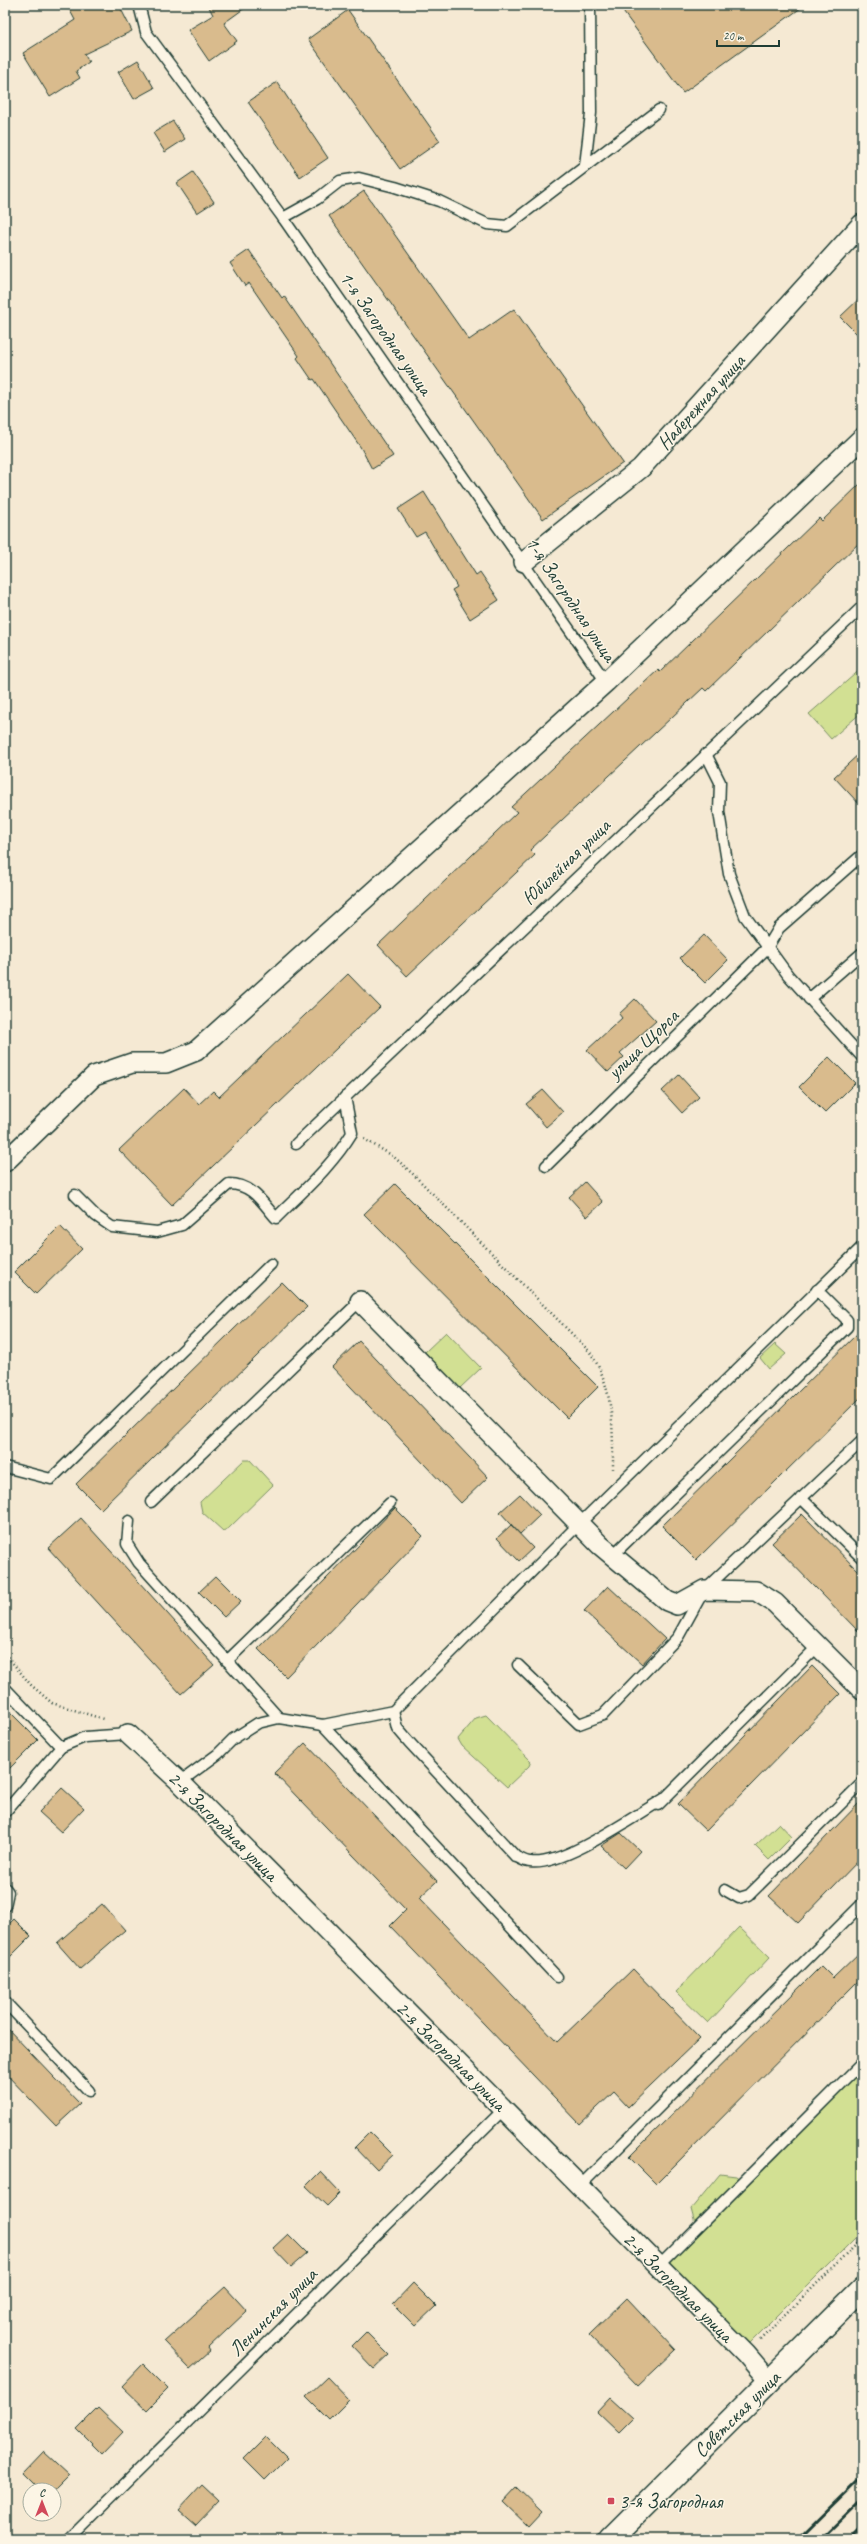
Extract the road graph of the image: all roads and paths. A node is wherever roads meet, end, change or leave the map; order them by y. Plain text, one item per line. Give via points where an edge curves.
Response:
1 (139, 5) edge
2 (590, 5) edge
3 (659, 110) dead end
4 (586, 166) junction
5 (283, 218) junction
6 (862, 224) edge
7 (862, 438) edge
8 (524, 562) junction
9 (862, 607) edge
10 (606, 682) junction
11 (706, 754) junction
12 (862, 855) edge
13 (766, 948) junction
14 (862, 953) edge
15 (809, 999) junction
16 (862, 1057) edge
17 (345, 1097) junction
18 (352, 1133) junction
19 (296, 1144) dead end
20 (5, 1162) edge
21 (546, 1166) dead end
22 (75, 1195) dead end
23 (862, 1247) edge
24 (271, 1264) dead end
25 (817, 1290) junction
26 (360, 1301) joint
27 (862, 1441) edge
28 (5, 1466) edge
29 (613, 1490) junction
30 (801, 1498) junction
31 (151, 1502) dead end
32 (390, 1503) dead end
33 (129, 1521) dead end
34 (579, 1524) junction
35 (612, 1556) junction
36 (862, 1558) edge
37 (704, 1590) junction
38 (818, 1646) junction
39 (5, 1654) edge
40 (227, 1661) junction
41 (518, 1665) dead end
42 (5, 1688) edge
43 (862, 1690) edge
44 (393, 1711) junction
45 (279, 1718) junction
46 (323, 1725) junction
47 (128, 1734) junction
48 (61, 1747) junction
49 (180, 1782) junction
50 (862, 1783) edge
51 (5, 1812) edge
52 (5, 1888) edge
53 (725, 1890) dead end
54 (862, 1904) edge
55 (5, 1906) edge
56 (556, 1977) dead end
57 (5, 2002) edge
58 (862, 2063) edge
59 (89, 2091) dead end
60 (503, 2110) junction
61 (579, 2187) junction
62 (862, 2239) edge
63 (658, 2267) junction
64 (862, 2289) edge
65 (746, 2354) junction
66 (770, 2382) junction
67 (69, 2539) edge
68 (610, 2539) edge

1 - 5 lane, 1-я Загородная улица via 146,32
2 - 4 lane via 591,113
3 - 4 lane
4 - 5 lane via 507,226 487,224 439,201 359,178 340,181 317,199
5 - 8 lane, 1-я Загородная улица
6 - 8 street, Набережная улица via 640,468
7 - 10 street
8 - 10 lane, 1-я Загородная улица
9 - 11 lane, Юбилейная улица
10 - 20 street via 196,1052 166,1063 132,1063 94,1076
11 - 13 lane via 720,782 719,812 729,874 745,916
11 - 17 lane, Юбилейная улица
12 - 13 lane, улица Щорса via 779,928
13 - 15 lane
13 - 21 lane, улица Щорса
14 - 15 lane
15 - 16 lane
17 - 18 lane
17 - 19 lane, Юбилейная улица
18 - 22 lane via 343,1149 276,1218 257,1196 242,1184 230,1184 182,1225 157,1232 112,1227 96,1216
18 - 29 path via 393,1156 415,1176 596,1361 610,1401
23 - 25 lane
24 - 28 lane via 51,1479
25 - 29 lane
25 - 35 lane via 847,1320 847,1327
26 - 31 lane
26 - 34 street
27 - 30 lane
29 - 34 lane
30 - 36 lane
30 - 37 lane
32 - 40 lane
33 - 40 lane via 127,1544 139,1563
34 - 35 street
34 - 44 lane
35 - 37 street via 667,1602 677,1605
37 - 38 street via 756,1592 775,1603
37 - 41 lane via 678,1637 603,1714 591,1721 579,1724
38 - 43 street
38 - 44 lane via 660,1803 576,1851 544,1862 530,1862 516,1857 397,1728
39 - 47 path via 31,1685 52,1703 108,1721
40 - 45 lane
42 - 48 lane
44 - 46 lane
45 - 46 lane
45 - 49 lane via 258,1723 233,1739 218,1754
46 - 56 lane
47 - 48 lane via 85,1737
47 - 49 street, 2-я Загородная улица
48 - 51 lane
49 - 60 street, 2-я Загородная улица
50 - 53 lane via 750,1895 739,1898
52 - 55 lane via 8,1892
54 - 61 lane
57 - 59 lane
58 - 63 lane
60 - 61 street, 2-я Загородная улица
60 - 67 lane, Ленинская улица
61 - 63 street, 2-я Загородная улица
62 - 65 path
63 - 65 street, 2-я Загородная улица
64 - 66 main road, Советская улица
65 - 66 street, 2-я Загородная улица
66 - 68 main road, Советская улица

